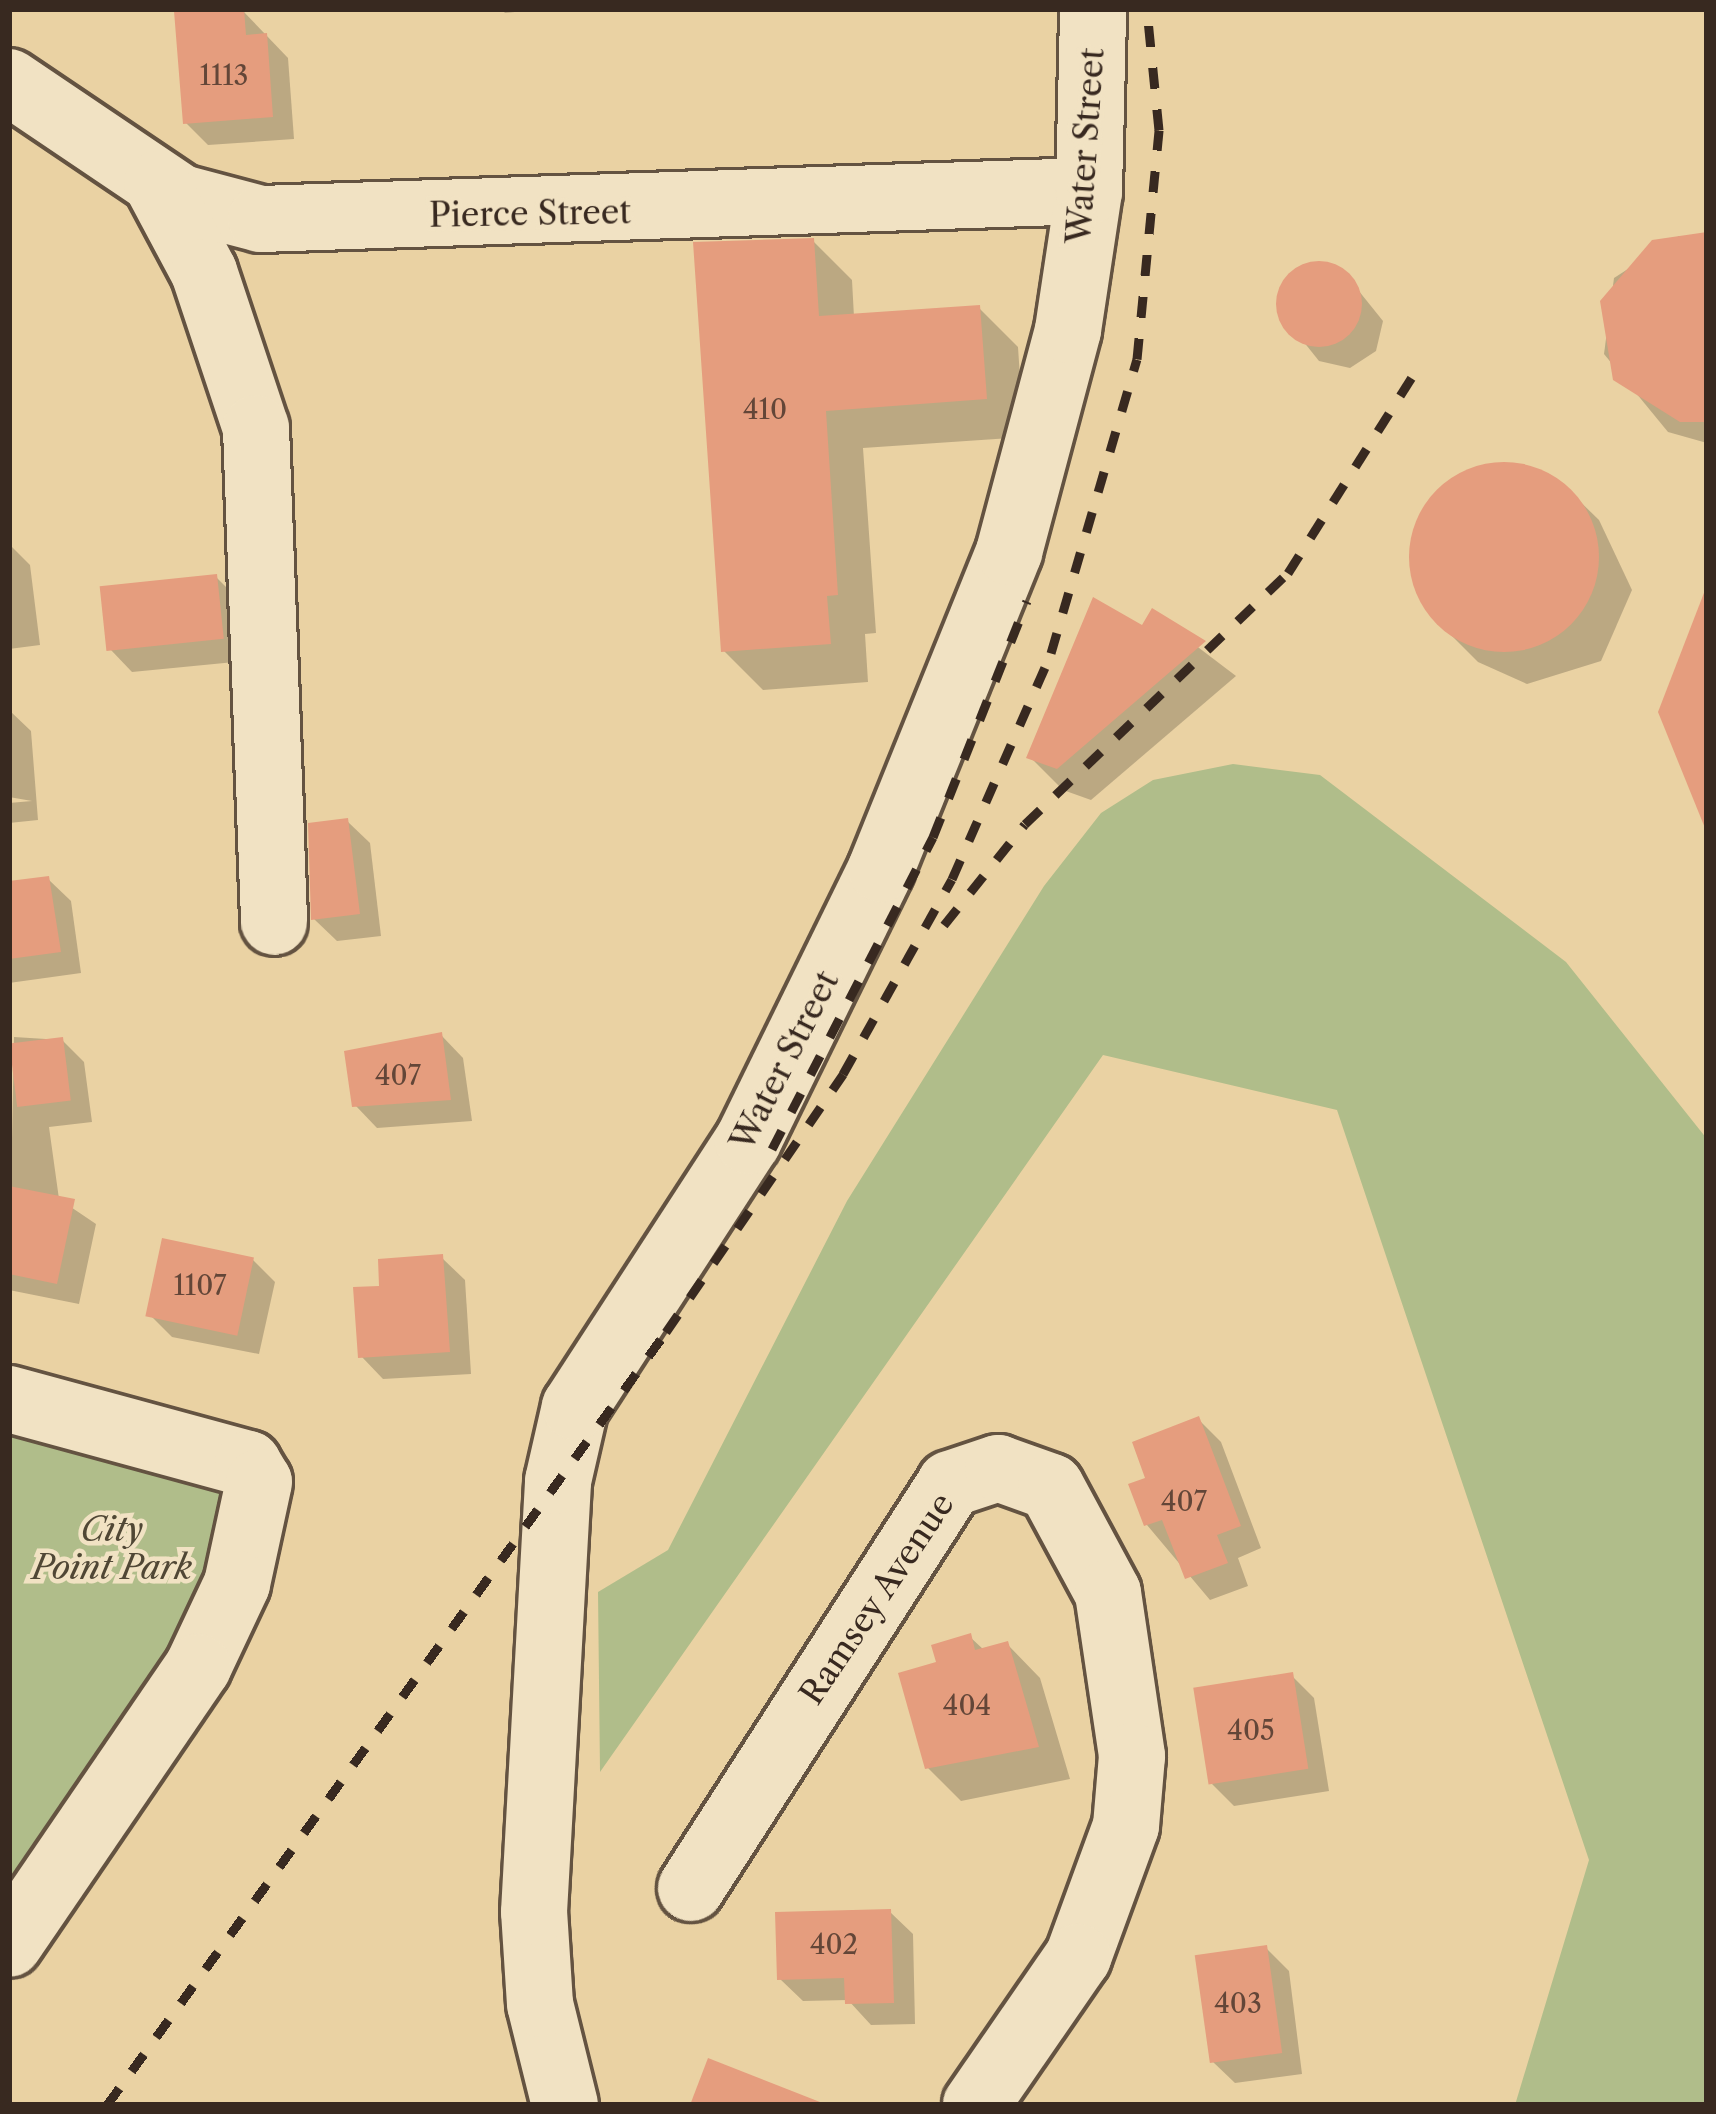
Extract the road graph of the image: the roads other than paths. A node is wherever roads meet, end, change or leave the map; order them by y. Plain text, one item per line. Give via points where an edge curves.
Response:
1 (1094, 9) edge
2 (9, 82) edge
3 (158, 184) junction
4 (1089, 191) junction
5 (274, 922) dead end
6 (9, 1399) edge
7 (691, 1888) dead end
8 (9, 1944) edge
9 (566, 2105) edge
10 (976, 2105) edge

1 - 4 street, Water Street
2 - 3 street, Pierce Street
3 - 4 street, Pierce Street via 261,219
3 - 5 street via 204,272 256,428
4 - 9 street, Water Street via 1067,330 1016,530 881,869 748,1141 575,1407 558,1481 534,1912 540,2004
6 - 8 street via 248,1464 256,1514 198,1667
7 - 10 street, Ramsey Avenue via 950,1484 998,1468 1052,1487 1108,1593 1132,1756 1126,1826 1078,1957

